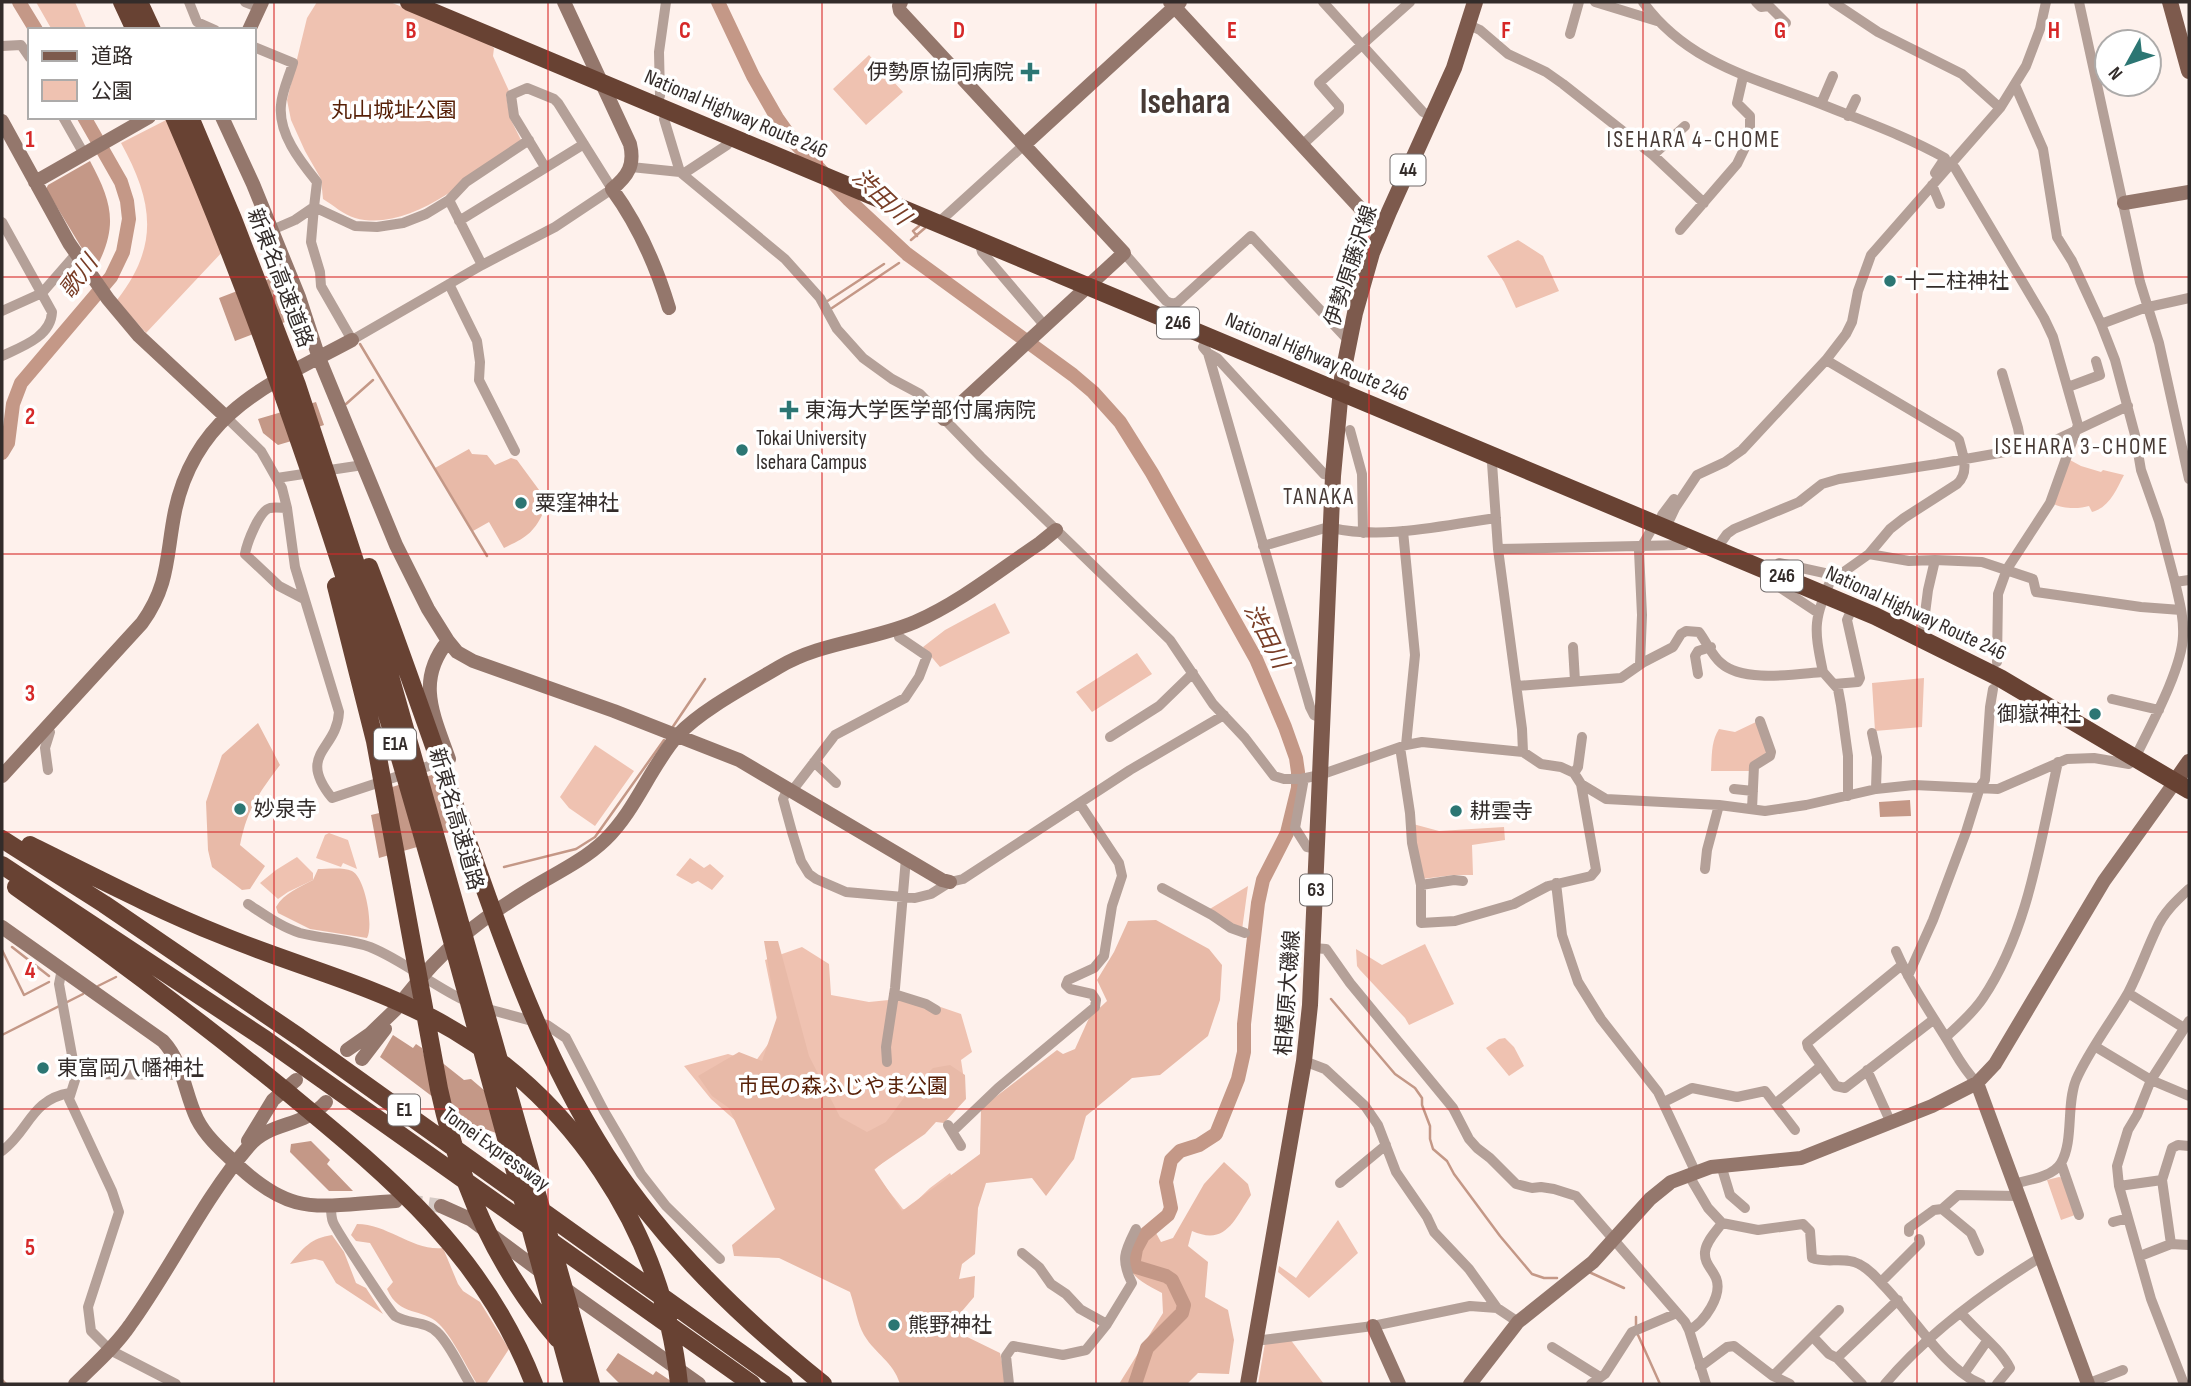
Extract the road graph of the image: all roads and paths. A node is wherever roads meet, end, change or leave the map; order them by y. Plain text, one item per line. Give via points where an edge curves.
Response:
1 (122, 2) edge
2 (139, 2) edge
3 (189, 2) edge
4 (245, 2) edge
5 (409, 2) edge
6 (564, 2) edge
7 (666, 2) edge
8 (901, 2) edge
9 (1322, 2) edge
10 (1410, 2) edge
11 (1475, 2) edge
12 (1579, 2) edge
13 (1595, 2) edge
14 (1643, 2) edge
15 (1756, 2) edge
16 (1833, 2) edge
17 (2046, 2) edge
18 (2079, 2) edge
19 (2169, 2) edge
20 (1175, 4) edge
21 (261, 5) edge
22 (1657, 22) junction
23 (1786, 23) dead end
24 (1469, 25) junction
25 (134, 28) edge
26 (151, 28) edge
27 (210, 28) edge
28 (249, 28) edge
29 (1570, 34) dead end
30 (1362, 44) junction
31 (2, 46) edge
32 (256, 48) edge
33 (28, 55) edge
34 (2189, 71) edge
35 (1833, 76) dead end
36 (1743, 77) junction
37 (601, 82) junction
38 (2015, 85) junction
39 (660, 96) dead end
40 (1856, 99) dead end
41 (1821, 104) junction
42 (2000, 108) junction
43 (1848, 116) junction
44 (1432, 117) junction
45 (64, 119) edge
46 (145, 119) edge
47 (175, 119) edge
48 (191, 119) edge
49 (223, 119) edge
50 (664, 119) dead end
51 (2, 121) edge
52 (1685, 126) dead end
53 (1974, 136) junction
54 (732, 137) junction
55 (528, 140) junction
56 (584, 144) junction
57 (1025, 144) junction
58 (1302, 145) junction
59 (86, 152) junction
60 (1653, 155) junction
61 (545, 167) junction
62 (631, 167) junction
63 (682, 173) junction
64 (35, 182) junction
65 (1931, 186) junction
66 (612, 189) junction
67 (2189, 192) edge
68 (449, 200) junction
69 (1704, 203) junction
70 (2124, 203) junction
71 (1940, 204) dead end
72 (314, 207) junction
73 (459, 221) junction
74 (2, 222) edge
75 (937, 223) junction
76 (1383, 227) junction
77 (272, 230) junction
78 (1680, 230) dead end
79 (979, 241) junction
80 (1124, 253) junction
81 (76, 254) junction
82 (482, 265) junction
83 (449, 284) junction
84 (1089, 286) junction
85 (42, 293) junction
86 (2189, 298) edge
87 (2148, 307) junction
88 (669, 308) dead end
89 (2, 311) edge
90 (2101, 324) junction
91 (1045, 326) junction
92 (352, 340) junction
93 (1349, 341) junction
94 (264, 342) junction
95 (1208, 344) junction
96 (2, 356) edge
97 (319, 358) junction
98 (1826, 360) junction
99 (2099, 365) dead end
100 (2002, 373) dead end
101 (297, 385) junction
102 (2068, 387) junction
103 (1341, 392) junction
104 (2128, 406) junction
105 (226, 417) junction
106 (944, 419) junction
107 (1350, 430) dead end
108 (2076, 431) junction
109 (2022, 450) junction
110 (515, 451) dead end
111 (1488, 452) junction
112 (1964, 460) junction
113 (363, 465) junction
114 (1333, 476) junction
115 (277, 478) junction
116 (2189, 479) edge
117 (287, 508) junction
118 (1496, 518) junction
119 (1659, 525) junction
120 (1332, 527) junction
121 (1056, 530) junction
122 (1403, 531) junction
123 (1363, 533) junction
124 (1688, 536) junction
125 (1641, 545) junction
126 (1264, 546) junction
127 (1717, 548) junction
128 (1498, 549) junction
129 (1869, 554) junction
130 (1935, 560) junction
131 (2007, 569) junction
132 (1772, 571) junction
133 (1832, 578) junction
134 (2189, 580) edge
135 (2175, 582) junction
136 (304, 599) junction
137 (1853, 606) junction
138 (2181, 610) junction
139 (1818, 611) junction
140 (897, 629) junction
141 (1922, 637) junction
142 (448, 641) junction
143 (1573, 647) dead end
144 (1711, 647) junction
145 (1997, 662) dead end
146 (1640, 664) junction
147 (1822, 672) junction
148 (1193, 673) junction
149 (1698, 674) dead end
150 (1575, 681) junction
151 (1834, 684) junction
152 (1517, 686) junction
153 (1993, 689) dead end
154 (2112, 699) dead end
155 (2159, 710) junction
156 (1224, 715) junction
157 (1324, 719) junction
158 (1764, 726) dead end
159 (46, 727) junction
160 (1872, 733) dead end
161 (677, 736) junction
162 (1110, 737) dead end
163 (1582, 737) dead end
164 (1403, 746) junction
165 (1523, 752) junction
166 (2135, 758) junction
167 (449, 759) joint
168 (814, 762) junction
169 (2058, 762) junction
170 (2189, 762) edge
171 (48, 770) dead end
172 (1574, 773) junction
173 (2, 776) edge
174 (1309, 778) junction
175 (836, 783) dead end
176 (1581, 784) junction
177 (2182, 786) edge
178 (1980, 787) junction
179 (790, 789) junction
180 (1734, 789) dead end
181 (1877, 789) junction
182 (1753, 790) junction
183 (1848, 796) junction
184 (1080, 804) junction
185 (1719, 805) junction
186 (1752, 809) junction
187 (2, 831) edge
188 (13, 842) edge
189 (1318, 849) junction
190 (905, 858) junction
191 (1705, 869) dead end
192 (3, 870) edge
193 (1463, 881) dead end
194 (950, 882) junction
195 (1556, 883) junction
196 (1421, 885) junction
197 (1162, 888) dead end
198 (2189, 889) edge
199 (901, 896) junction
200 (248, 904) dead end
201 (2, 927) edge
202 (1245, 933) dead end
203 (1313, 948) junction
204 (1896, 951) dead end
205 (1902, 965) junction
206 (62, 969) junction
207 (421, 976) junction
208 (1908, 976) junction
209 (2128, 993) junction
210 (894, 994) junction
211 (406, 996) dead end
212 (936, 1010) dead end
213 (1933, 1020) junction
214 (2187, 1025) edge
215 (1946, 1037) junction
216 (2096, 1047) junction
217 (347, 1051) dead end
218 (362, 1059) dead end
219 (1304, 1061) junction
220 (887, 1062) dead end
221 (1821, 1066) junction
222 (1867, 1070) junction
223 (76, 1074) junction
224 (184, 1075) junction
225 (296, 1080) dead end
226 (2151, 1080) junction
227 (1977, 1083) junction
228 (70, 1093) junction
229 (2189, 1096) edge
230 (326, 1102) dead end
231 (1664, 1102) junction
232 (1776, 1103) junction
233 (1891, 1123) junction
234 (1795, 1130) dead end
235 (1386, 1145) junction
236 (961, 1146) dead end
237 (2189, 1146) edge
238 (2, 1151) edge
239 (235, 1163) junction
240 (2061, 1163) junction
241 (1721, 1166) junction
242 (1691, 1173) junction
243 (2162, 1181) junction
244 (1340, 1183) dead end
245 (2119, 1186) junction
246 (2015, 1190) junction
247 (396, 1202) tunnel mouth
248 (331, 1206) junction
249 (441, 1206) tunnel mouth
250 (1740, 1207) dead end
251 (1942, 1209) junction
252 (2079, 1215) dead end
253 (2129, 1218) junction
254 (2113, 1222) dead end
255 (1722, 1223) junction
256 (1136, 1229) dead end
257 (1909, 1232) dead end
258 (1919, 1239) dead end
259 (1614, 1241) junction
260 (2171, 1244) junction
261 (2189, 1245) edge
262 (1979, 1251) dead end
263 (1022, 1253) dead end
264 (2140, 1256) junction
265 (2041, 1257) junction
266 (720, 1259) dead end
267 (1881, 1282) junction
268 (1898, 1300) junction
269 (1497, 1308) junction
270 (1839, 1310) dead end
271 (1677, 1313) junction
272 (1961, 1313) junction
273 (1518, 1322) junction
274 (1107, 1324) junction
275 (1373, 1326) junction
276 (1689, 1330) junction
277 (1813, 1337) junction
278 (1930, 1339) junction
279 (1255, 1341) junction
280 (1987, 1341) junction
281 (1552, 1346) dead end
282 (110, 1350) junction
283 (1837, 1358) junction
284 (1700, 1367) junction
285 (2123, 1370) dead end
286 (1964, 1374) junction
287 (1773, 1376) junction
288 (1600, 1377) junction
289 (1472, 1383) edge
290 (75, 1384) edge
291 (176, 1384) edge
292 (470, 1384) edge
293 (534, 1384) edge
294 (573, 1384) edge
295 (591, 1384) edge
296 (602, 1384) edge
297 (679, 1384) edge
298 (699, 1384) edge
299 (752, 1384) edge
300 (784, 1384) edge
301 (824, 1384) edge
302 (1009, 1384) edge
303 (1248, 1384) edge
304 (1399, 1384) edge
305 (1591, 1384) edge
306 (1706, 1384) edge
307 (1790, 1384) edge
308 (1862, 1384) edge
309 (1885, 1384) edge
310 (1982, 1384) edge
311 (1997, 1384) edge
312 (2087, 1384) edge
313 (2184, 1384) edge

1 - 25 highway
2 - 26 highway
3 - 27 street via 197,22
4 - 21 street
5 - 37 highway, National Highway Route 246 / 246
6 - 37 street
7 - 39 street via 659,52
8 - 57 street via 900,11
9 - 30 street
10 - 30 street
11 - 24 main road, 伊勢原藤沢線 / 44
12 - 29 street
13 - 22 street
14 - 22 street
15 - 23 street via 1769,6
16 - 42 street via 1878,32 1962,74
17 - 38 street via 2040,29
18 - 70 street
19 - 34 main road
20 - 57 street
20 - 58 street
21 - 28 street
22 - 36 street via 1717,65
24 - 44 main road, 伊勢原藤沢線 / 44
24 - 60 street via 1508,54 1563,84
30 - 44 street
30 - 58 street via 1319,83 1339,111
31 - 33 street via 22,45
32 - 72 street via 293,63 281,110 297,157 317,182
35 - 41 street
36 - 41 street
36 - 69 street via 1737,103 1750,116 1751,137 1737,164
37 - 54 highway, National Highway Route 246 / 246
37 - 62 street via 630,144
38 - 42 street
38 - 90 street via 2043,149 2057,237
40 - 43 street
41 - 43 street
42 - 53 street
43 - 65 street via 1945,158 1928,183
44 - 76 main road, 伊勢原藤沢線 / 44
45 - 59 street
46 - 59 street
47 - 94 highway, 新東名高速道路 / E1A
48 - 101 highway, 新東名高速道路 / E1A
49 - 77 street
50 - 63 street
51 - 64 street
52 - 60 street
53 - 65 street
53 - 102 street via 1977,139 1957,169 2044,318
54 - 63 street via 727,145
54 - 75 highway, National Highway Route 246 / 246
55 - 56 street via 514,116 511,97 527,88 554,99
55 - 61 street
55 - 68 street via 466,182
56 - 61 street
56 - 66 street
57 - 75 street
57 - 80 street
58 - 76 street via 1372,221
59 - 64 street
60 - 69 street
61 - 73 street
62 - 63 street
62 - 66 street
63 - 106 street via 799,272 843,337 863,358 920,394
64 - 81 street
65 - 71 street
65 - 98 street via 1871,255 1852,322
66 - 82 street via 555,227
66 - 88 street via 648,247
67 - 70 street
68 - 72 street via 403,223 377,227 355,226
68 - 73 street
69 - 78 street
70 - 87 street
72 - 77 street
72 - 92 street via 311,242 321,286
73 - 82 street
74 - 85 street
75 - 79 highway, National Highway Route 246 / 246
76 - 93 main road, 伊勢原藤沢線 / 44
77 - 97 street
79 - 84 highway, National Highway Route 246 / 246
79 - 91 street via 982,252
80 - 84 street
80 - 93 street via 1173,304 1251,236
81 - 85 street
81 - 105 street via 139,335
82 - 83 street
83 - 92 street
83 - 110 street via 477,341 479,380
84 - 91 street
84 - 95 highway, National Highway Route 246 / 246
85 - 89 street
85 - 96 street via 52,317 33,341
86 - 87 street
87 - 90 street
87 - 116 street
90 - 104 street
91 - 106 street
92 - 97 street
93 - 103 main road, 伊勢原藤沢線 / 44
94 - 294 highway, 新東名高速道路 / E1A via 356,610
94 - 296 highway via 315,509 375,741 451,1141 477,1213 502,1260 548,1327
95 - 103 highway, National Highway Route 246 / 246
95 - 114 street via 1324,474
95 - 126 street
97 - 105 street via 259,389
97 - 113 street
98 - 112 street via 1956,437
98 - 119 street via 1737,455 1697,475
99 - 102 street via 2100,375
100 - 109 street
101 - 295 highway, 新東名高速道路 / E1A via 373,616
101 - 301 highway via 381,597 520,982 582,1114 625,1183 681,1253 740,1313
102 - 108 street via 2077,416
103 - 111 highway, National Highway Route 246 / 246
103 - 114 main road, 相模原大磯線 / 63
104 - 108 street
104 - 135 street via 2141,470
105 - 115 street via 261,451
105 - 159 street via 201,449 184,482 155,604
106 - 121 street
107 - 123 street via 1362,474
108 - 109 street
108 - 131 street via 2050,503
109 - 112 street
111 - 118 street
111 - 119 highway, National Highway Route 246 / 246
112 - 127 street via 1822,484 1799,502 1734,529
112 - 129 street via 1963,479 1890,529
113 - 115 street
113 - 142 street via 396,545
114 - 120 main road, 相模原大磯線 / 63
115 - 117 street
117 - 136 street via 292,556
117 - 136 street via 265,510 245,556 279,586
118 - 122 street
118 - 128 street
119 - 124 highway, National Highway Route 246 / 246
119 - 125 street
120 - 123 street
120 - 126 street
120 - 157 main road, 相模原大磯線 / 63
121 - 140 street via 949,603
121 - 148 street via 1170,640
122 - 123 street
122 - 164 street via 1415,655
124 - 125 street via 1684,545
124 - 127 highway, National Highway Route 246 / 246
125 - 128 street
125 - 146 street
126 - 157 street via 1310,707
127 - 132 highway, National Highway Route 246 / 246
128 - 152 street
129 - 130 street
129 - 133 street
130 - 131 street via 1982,562
130 - 141 street
131 - 138 street via 2033,579 2036,592
131 - 145 street via 1998,594
132 - 133 street via 1779,563
132 - 137 highway, National Highway Route 246 / 246
132 - 139 street via 1768,579
133 - 139 street
134 - 135 street
135 - 138 street
136 - 167 street via 339,712 317,766 321,783 332,798
137 - 141 highway, National Highway Route 246 / 246
137 - 151 street via 1847,620 1860,678
138 - 155 street via 2183,639
139 - 147 street via 1815,636
140 - 161 street via 822,648 789,662
140 - 168 street via 899,637 927,656 914,684 902,701 835,735
141 - 166 highway, National Highway Route 246 / 246
142 - 161 street via 473,661
142 - 167 street via 435,659 429,686
143 - 150 street
144 - 146 street via 1699,632 1686,631 1673,647
144 - 147 street via 1727,667 1762,677
144 - 149 street via 1695,656
146 - 150 street via 1621,678
147 - 151 street
148 - 156 street
148 - 162 street via 1160,706
150 - 152 street
151 - 183 street via 1848,756
152 - 165 street
153 - 178 street via 1985,780
154 - 155 street
155 - 166 street
156 - 174 street via 1274,776
156 - 184 street
157 - 174 main road, 相模原大磯線 / 63
158 - 182 street via 1771,752 1754,766
159 - 171 street via 50,732 45,748
159 - 173 street
160 - 181 street
161 - 179 street via 744,762
161 - 207 street via 605,839 478,923
163 - 172 street
164 - 165 street via 1422,742
164 - 174 street
164 - 196 street via 1412,843
165 - 172 street via 1541,764
166 - 169 street via 2129,764 2080,758
166 - 177 highway, National Highway Route 246 / 246
168 - 175 street
168 - 179 street
169 - 178 street via 1998,789
169 - 215 street via 2014,937 1983,998
170 - 177 main road
172 - 176 street
174 - 189 main road, 相模原大磯線 / 63
174 - 189 street via 1295,828 1307,847
176 - 185 street via 1606,799
176 - 195 street via 1596,870 1587,878
177 - 227 street via 2104,881 1996,1064
178 - 181 street
178 - 208 street
179 - 190 street
179 - 199 street via 783,799 785,808 801,861 812,877 846,892
180 - 182 street
181 - 183 street
182 - 186 street
183 - 186 street via 1765,811
184 - 194 street via 963,879
184 - 236 street via 1122,872 1104,957 1066,985 1092,994 1095,1007 950,1128
185 - 186 street
185 - 191 street
187 - 188 highway
188 - 297 highway via 184,919 430,1017 469,1040 530,1087 586,1148 622,1204 650,1262 668,1322
188 - 300 highway, Tomei Expressway / E1 via 289,1030
189 - 203 main road, 相模原大磯線 / 63
190 - 194 street
190 - 199 street
192 - 293 highway via 276,1083 411,1200 458,1251 506,1323
192 - 299 highway, Tomei Expressway / E1 via 265,1039
193 - 196 street
194 - 199 street via 924,897
195 - 196 street via 1506,906 1440,923 1421,923
195 - 231 street via 1562,935 1577,982
197 - 202 street
198 - 209 street via 2156,928
199 - 210 street
200 - 207 street via 290,929 368,947
201 - 206 street
203 - 219 main road, 相模原大磯線 / 63
203 - 259 street via 1326,948 1453,1108 1477,1148 1516,1185 1576,1196
204 - 205 street
205 - 208 street
205 - 221 street via 1807,1043
206 - 223 street via 58,978
206 - 224 street via 163,1041
207 - 211 street
207 - 266 street via 477,1006 560,1032 641,1174
208 - 213 street
209 - 214 street
209 - 216 street
210 - 212 street
210 - 220 street
213 - 215 street
213 - 222 street
214 - 226 street
215 - 227 street
216 - 226 street
216 - 240 street via 2076,1080
217 - 218 street via 394,1011
219 - 235 street via 1325,1069 1365,1106
219 - 279 main road, 相模原大磯線 / 63
221 - 222 street via 1836,1086 1844,1088
221 - 232 street
222 - 233 street
223 - 224 street
223 - 228 street
224 - 239 street via 198,1121
225 - 239 street via 273,1100
226 - 229 street
226 - 245 street via 2117,1166
227 - 233 street
227 - 246 street
228 - 238 street via 38,1107
228 - 282 street via 119,1212 88,1316 91,1331
230 - 239 street via 304,1119 261,1135
231 - 232 street via 1692,1088 1737,1097 1765,1091
231 - 242 street
232 - 234 street
233 - 241 street via 1801,1158
235 - 244 street
235 - 269 street via 1396,1172 1434,1232
237 - 243 street via 2172,1148
239 - 248 street via 260,1186 285,1200
239 - 282 street
240 - 246 street via 2056,1170
240 - 252 street
241 - 242 street
241 - 250 street via 1730,1195
242 - 255 street via 1708,1208
242 - 259 street via 1650,1199
243 - 245 street
243 - 260 street
245 - 253 street
246 - 251 street via 1958,1195
246 - 265 street
247 - 248 street
248 - 292 street via 335,1227 386,1307 439,1334
249 - 298 street via 471,1219
251 - 257 street via 1934,1210
251 - 262 street via 1971,1233
253 - 254 street
253 - 264 street
255 - 267 street via 1758,1230 1803,1224 1810,1231 1811,1258 1856,1261
255 - 276 street via 1705,1255 1717,1283 1716,1296 1696,1327
256 - 274 street via 1124,1258 1132,1283
258 - 267 street via 1920,1244
259 - 271 street
259 - 273 street
260 - 261 street
260 - 264 street
263 - 274 street via 1080,1309
264 - 313 street
265 - 272 street
265 - 312 street
267 - 268 street
268 - 278 street
268 - 283 street
269 - 273 street
269 - 275 street via 1471,1306
270 - 277 street
271 - 276 street
271 - 288 street via 1632,1332
272 - 278 street
272 - 280 street
273 - 289 street
274 - 302 street via 1086,1350 1076,1354 1013,1346 1006,1356
275 - 279 street
275 - 304 street
276 - 284 street
277 - 283 street
277 - 287 street
278 - 286 street
278 - 309 street
279 - 303 main road, 相模原大磯線 / 63
280 - 286 street
280 - 311 street via 2010,1368
281 - 288 street
282 - 290 street
282 - 291 street
283 - 308 street
284 - 287 street via 1734,1346
284 - 306 street
285 - 312 street
286 - 310 street
287 - 307 street
288 - 305 street

